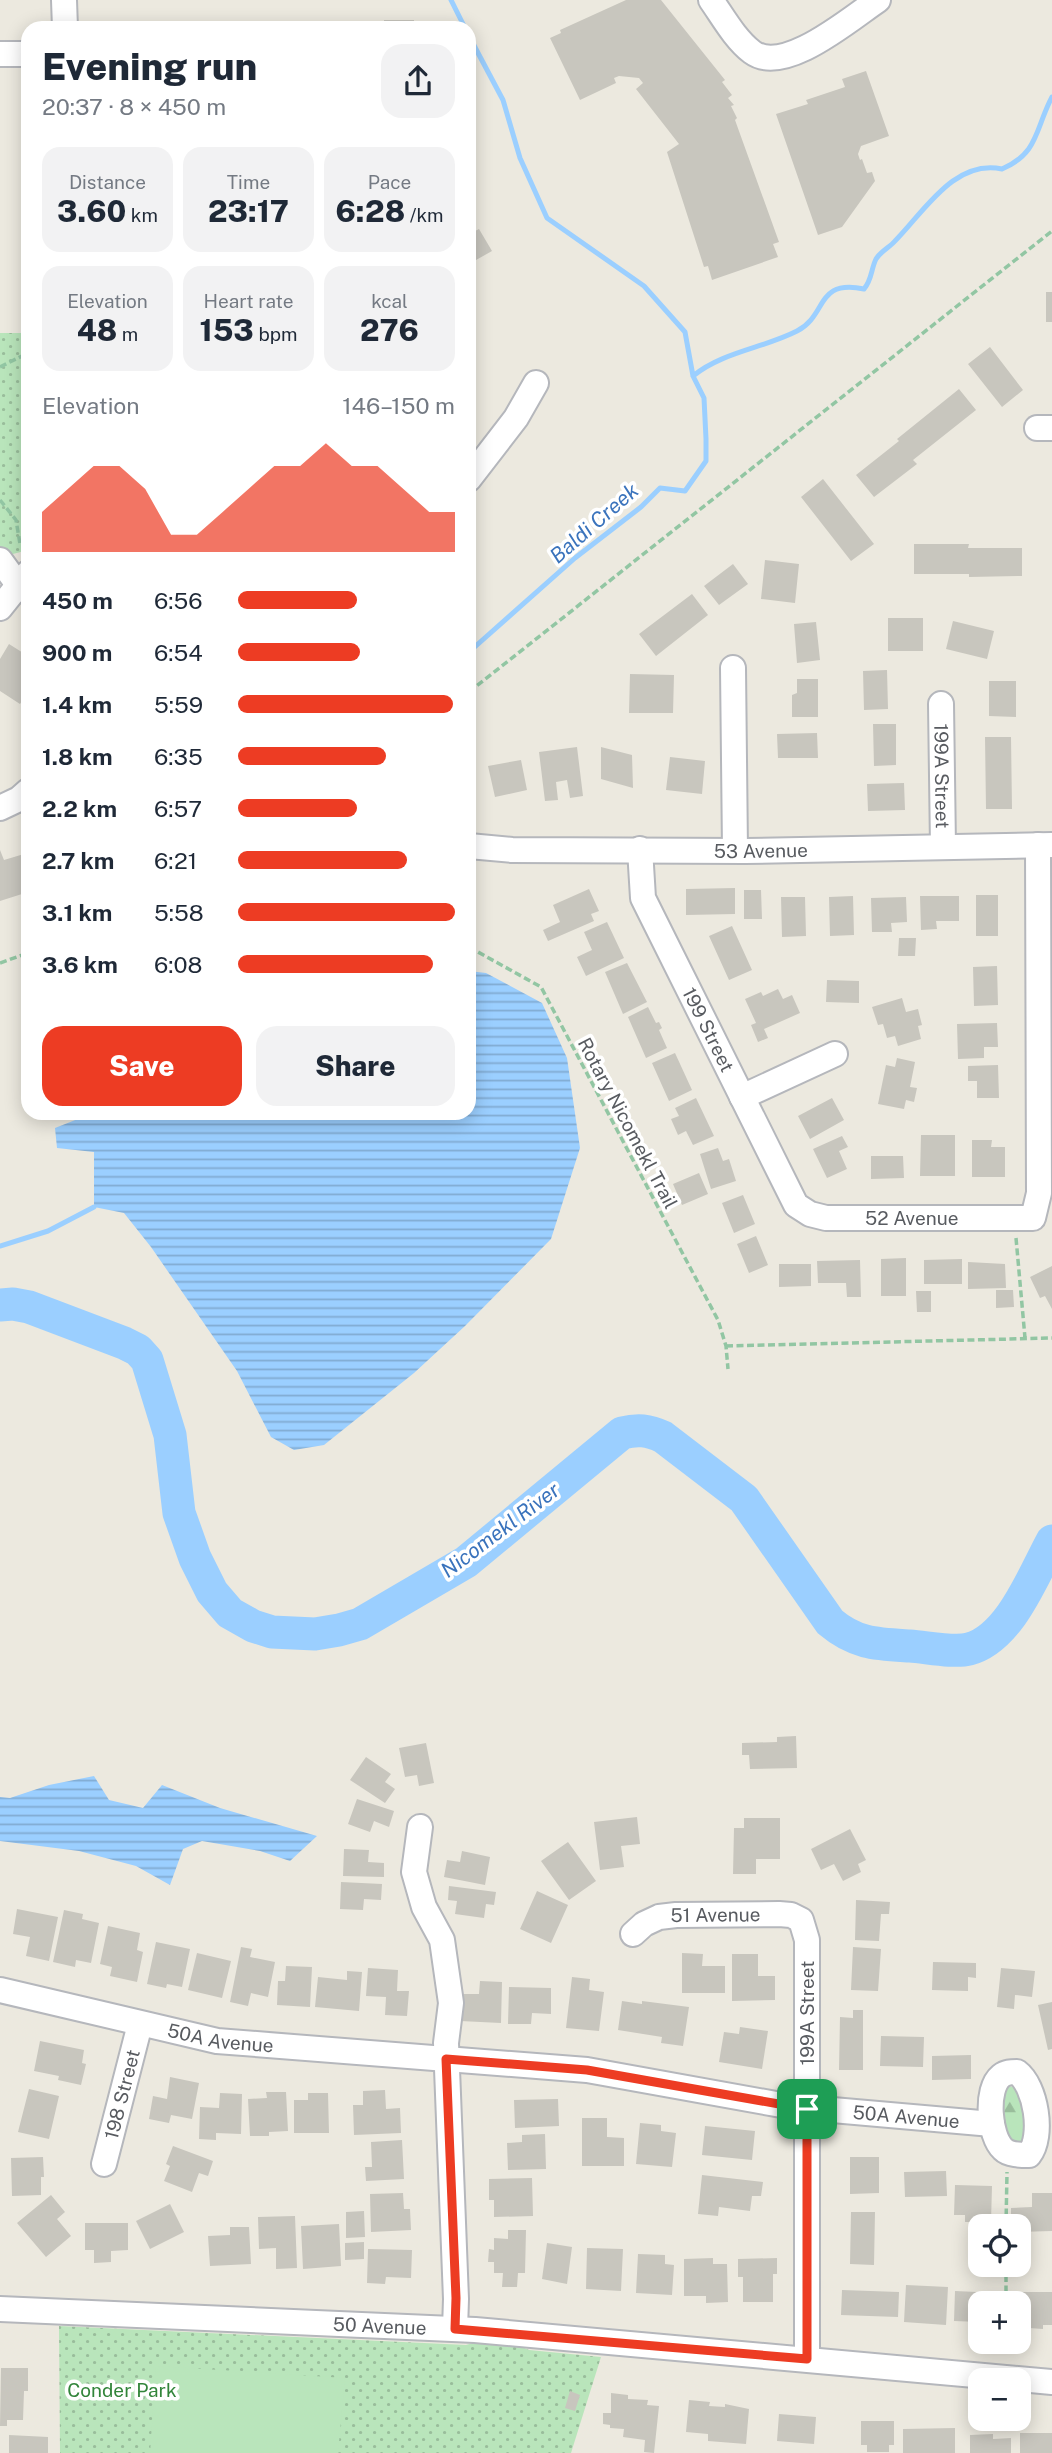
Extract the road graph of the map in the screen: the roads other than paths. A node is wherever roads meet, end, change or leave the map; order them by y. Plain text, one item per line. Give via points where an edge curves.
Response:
1 (64, 0) edge
2 (711, 0) edge
3 (878, 0) edge
4 (65, 21) edge
5 (0, 54) edge
6 (21, 54) edge
7 (536, 383) dead end
8 (476, 470) edge
9 (0, 560) edge
10 (19, 584) edge
11 (0, 608) edge
12 (733, 668) dead end
13 (941, 704) dead end
14 (21, 797) edge
15 (0, 808) edge
16 (1045, 845) edge
17 (476, 847) edge
18 (943, 847) junction
19 (640, 849) junction
20 (735, 850) junction
21 (835, 1054) dead end
22 (742, 1097) junction
23 (796, 1205) joint
24 (420, 1827) dead end
25 (801, 1920) joint
26 (633, 1934) dead end
27 (0, 1990) edge
28 (140, 2024) junction
29 (446, 2059) junction
30 (807, 2109) junction
31 (992, 2124) junction
32 (104, 2164) dead end
33 (0, 2309) edge
34 (455, 2329) junction
35 (807, 2359) junction
36 (1052, 2382) edge

1 - 4 street
2 - 3 street via 743,44 754,54 769,58 807,47
5 - 6 street
7 - 8 street
9 - 10 street
10 - 11 street
12 - 20 street
13 - 18 street, 199A Street
14 - 15 street
16 - 18 street, 53 Avenue
16 - 23 street, 52 Avenue via 1039,1193 1033,1218 826,1218
17 - 19 street, 53 Avenue
18 - 20 street, 53 Avenue
19 - 20 street, 53 Avenue
19 - 22 street, 199 Street via 643,898
21 - 22 street
22 - 23 street, 199 Street
24 - 29 street via 414,1872 424,1907 442,1941 452,2003
25 - 26 street, 51 Avenue via 779,1913 676,1915 659,1917
25 - 30 street, 199A Street via 807,1941
27 - 28 street, 50A Avenue
28 - 29 street, 50A Avenue via 217,2041
28 - 32 street, 198 Street
29 - 30 street, 50A Avenue via 587,2070
29 - 34 street
30 - 31 street, 50A Avenue
30 - 35 street, 199A Street
31 - 31 street via 993,2087 999,2077 1017,2072 1030,2088 1038,2140 1029,2155 1004,2151
33 - 34 street, 50 Avenue
34 - 35 street, 50 Avenue
35 - 36 street, 50 Avenue

